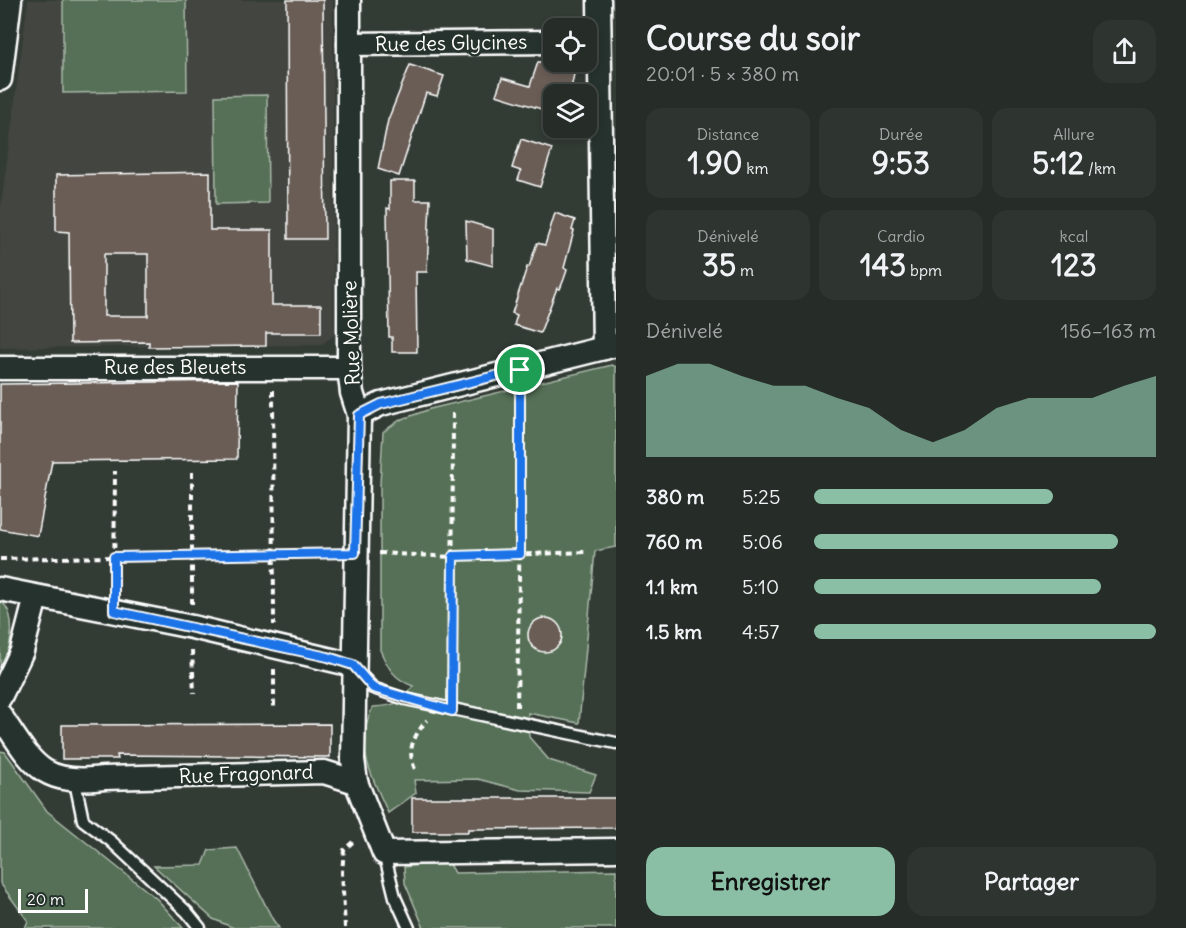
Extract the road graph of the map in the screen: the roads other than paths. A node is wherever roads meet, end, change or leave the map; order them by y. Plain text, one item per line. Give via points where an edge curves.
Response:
1 (10, 0) edge
2 (349, 0) edge
3 (599, 0) edge
4 (596, 18) edge
5 (543, 42) edge
6 (350, 44) junction
7 (595, 72) edge
8 (0, 79) edge
9 (610, 347) edge
10 (0, 368) edge
11 (349, 368) junction
12 (359, 415) junction
13 (0, 589) edge
14 (36, 597) junction
15 (353, 665) junction
16 (0, 712) edge
17 (616, 743) edge
18 (75, 782) junction
19 (356, 782) junction
20 (616, 850) edge
21 (384, 853) junction
22 (200, 928) edge
23 (409, 928) edge

1 - 8 street
2 - 6 street, Rue Molière
3 - 4 street
5 - 6 street, Rue des Glycines
6 - 11 street, Rue Molière
7 - 9 street
9 - 12 street via 381,404
10 - 11 street, Rue des Bleuets
11 - 12 street, Rue Molière
12 - 15 street, Rue Molière via 355,553 358,604
13 - 14 street
14 - 15 street via 192,627
14 - 16 street
15 - 17 lane via 373,688 437,708
15 - 19 street, Rue Molière
16 - 18 street, Rue Fragonard via 44,773
18 - 19 street, Rue Fragonard via 324,772
18 - 22 lane via 83,820 111,841
19 - 21 street
20 - 21 street
21 - 23 lane via 395,897

